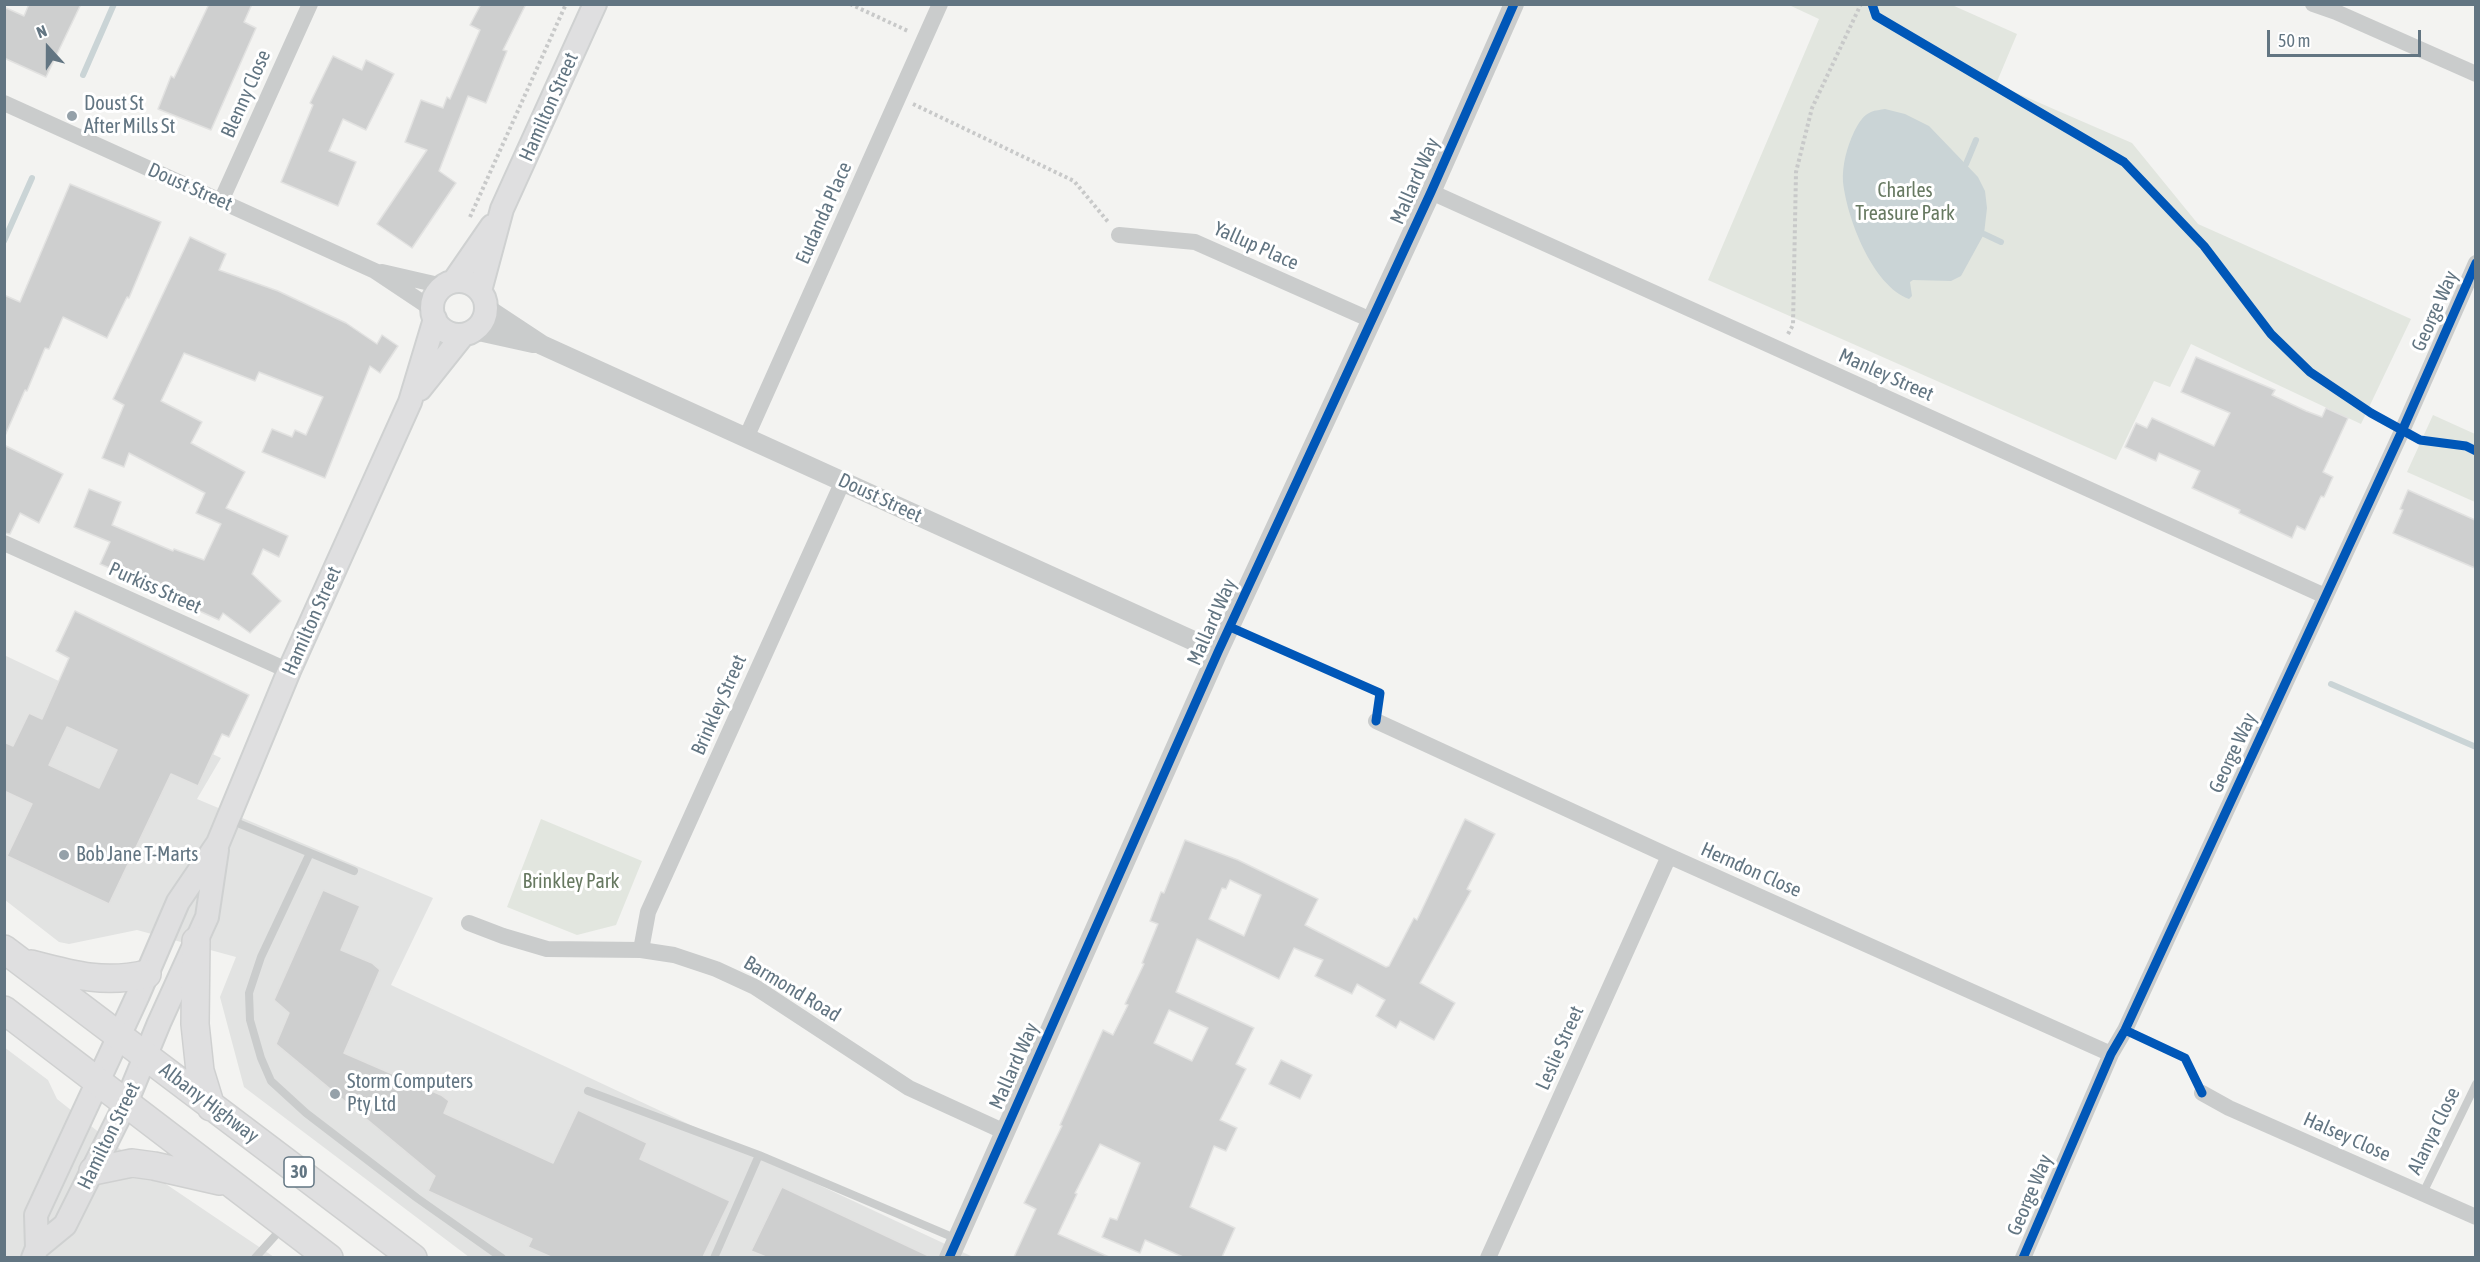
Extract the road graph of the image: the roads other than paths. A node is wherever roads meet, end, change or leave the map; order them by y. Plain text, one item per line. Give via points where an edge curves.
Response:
1 (310, 4) edge
2 (595, 4) edge
3 (940, 4) edge
4 (1514, 4) edge
5 (2313, 4) edge
6 (2475, 74) edge
7 (4, 103) edge
8 (1431, 192) junction
9 (220, 201) junction
10 (502, 209) junction
11 (1119, 235) road end
12 (2475, 263) edge
13 (375, 271) junction
14 (448, 283) junction
15 (483, 299) junction
16 (433, 314) junction
17 (1371, 320) junction
18 (468, 333) junction
19 (542, 345) junction
20 (410, 402) junction
21 (746, 438) junction
22 (843, 481) junction
23 (4, 543) edge
24 (2325, 596) junction
25 (1218, 652) junction
26 (289, 671) junction
27 (1376, 721) dead end
28 (228, 819) junction
29 (218, 843) junction
30 (310, 853) junction
31 (1669, 856) junction
32 (354, 871) dead end
33 (469, 923) dead end
34 (196, 941) junction
35 (641, 950) junction
36 (13, 955) edge
37 (147, 974) junction
38 (4, 1010) edge
39 (119, 1035) junction
40 (2111, 1054) junction
41 (146, 1056) junction
42 (97, 1081) junction
43 (2475, 1084) edge
44 (588, 1091) dead end
45 (2202, 1093) dead end
46 (126, 1103) junction
47 (211, 1107) junction
48 (1005, 1132) junction
49 (759, 1155) junction
50 (93, 1171) junction
51 (230, 1183) junction
52 (2423, 1193) junction
53 (2475, 1217) edge
54 (286, 1225) junction
55 (958, 1239) junction
56 (35, 1253) edge
57 (255, 1257) edge
58 (329, 1257) edge
59 (413, 1257) edge
60 (502, 1257) edge
61 (717, 1257) edge
62 (950, 1257) edge
63 (1488, 1257) edge
64 (2023, 1257) edge

1 - 9 street, Blenny Close
2 - 10 main road, Hamilton Street
3 - 21 street, Eudanda Place
4 - 8 street, Mallard Way
5 - 6 street
7 - 9 street, Doust Street
8 - 17 street, Mallard Way
8 - 24 street, Manley Street
9 - 13 street, Doust Street
10 - 14 main road, Hamilton Street
10 - 15 main road, Hamilton Street
11 - 17 street, Yallup Place via 1195,242
12 - 24 street, George Way
13 - 14 street, Doust Street
13 - 16 street, Doust Street
14 - 15 main road via 469,282
14 - 16 main road via 436,292
15 - 18 main road via 484,317
15 - 19 street, Doust Street
16 - 18 main road via 447,332
16 - 20 main road, Hamilton Street
17 - 25 street, Mallard Way
18 - 19 street, Doust Street
18 - 20 main road, Hamilton Street
19 - 21 street, Doust Street
20 - 26 main road, Hamilton Street
21 - 22 street, Doust Street
22 - 25 street, Doust Street
22 - 35 street, Brinkley Street via 648,912
23 - 26 street, Purkiss Street
24 - 40 street, George Way
25 - 48 street, Mallard Way
26 - 28 main road, Hamilton Street
27 - 31 street, Herndon Close
28 - 29 main road, Hamilton Street
28 - 30 lane
29 - 34 main road, Hamilton Street via 207,917
29 - 37 main road, Hamilton Street via 178,902
30 - 32 lane
30 - 60 lane via 261,957 249,993 250,1020 271,1081 380,1170
31 - 40 street, Herndon Close
31 - 63 street, Leslie Street
33 - 35 street, Barmond Road via 547,949
34 - 41 main road, Hamilton Street
34 - 47 highway via 195,1024 200,1071
35 - 48 street, Barmond Road via 706,965 755,987 909,1088
36 - 37 highway via 88,979 126,979
36 - 39 highway, Albany Highway / 30
37 - 39 main road, Hamilton Street
38 - 42 highway, 30
39 - 41 highway, Albany Highway / 30
39 - 42 main road, Hamilton Street
40 - 64 street, George Way
41 - 46 main road, Hamilton Street
41 - 47 highway, Albany Highway / 30
42 - 46 highway, 30
42 - 56 main road, Hamilton Street via 36,1215
43 - 52 lane, Alanya Close
44 - 49 lane
45 - 52 street, Halsey Close
46 - 50 main road, Hamilton Street
46 - 51 highway, 30
47 - 59 highway, Albany Highway / 30
48 - 55 street, Mallard Way
49 - 55 lane
49 - 61 lane
50 - 51 highway via 132,1163
50 - 56 main road, Hamilton Street via 65,1225
51 - 54 highway, 30
52 - 53 street, Halsey Close
54 - 57 lane
54 - 58 highway, 30
55 - 62 street, Mallard Way

